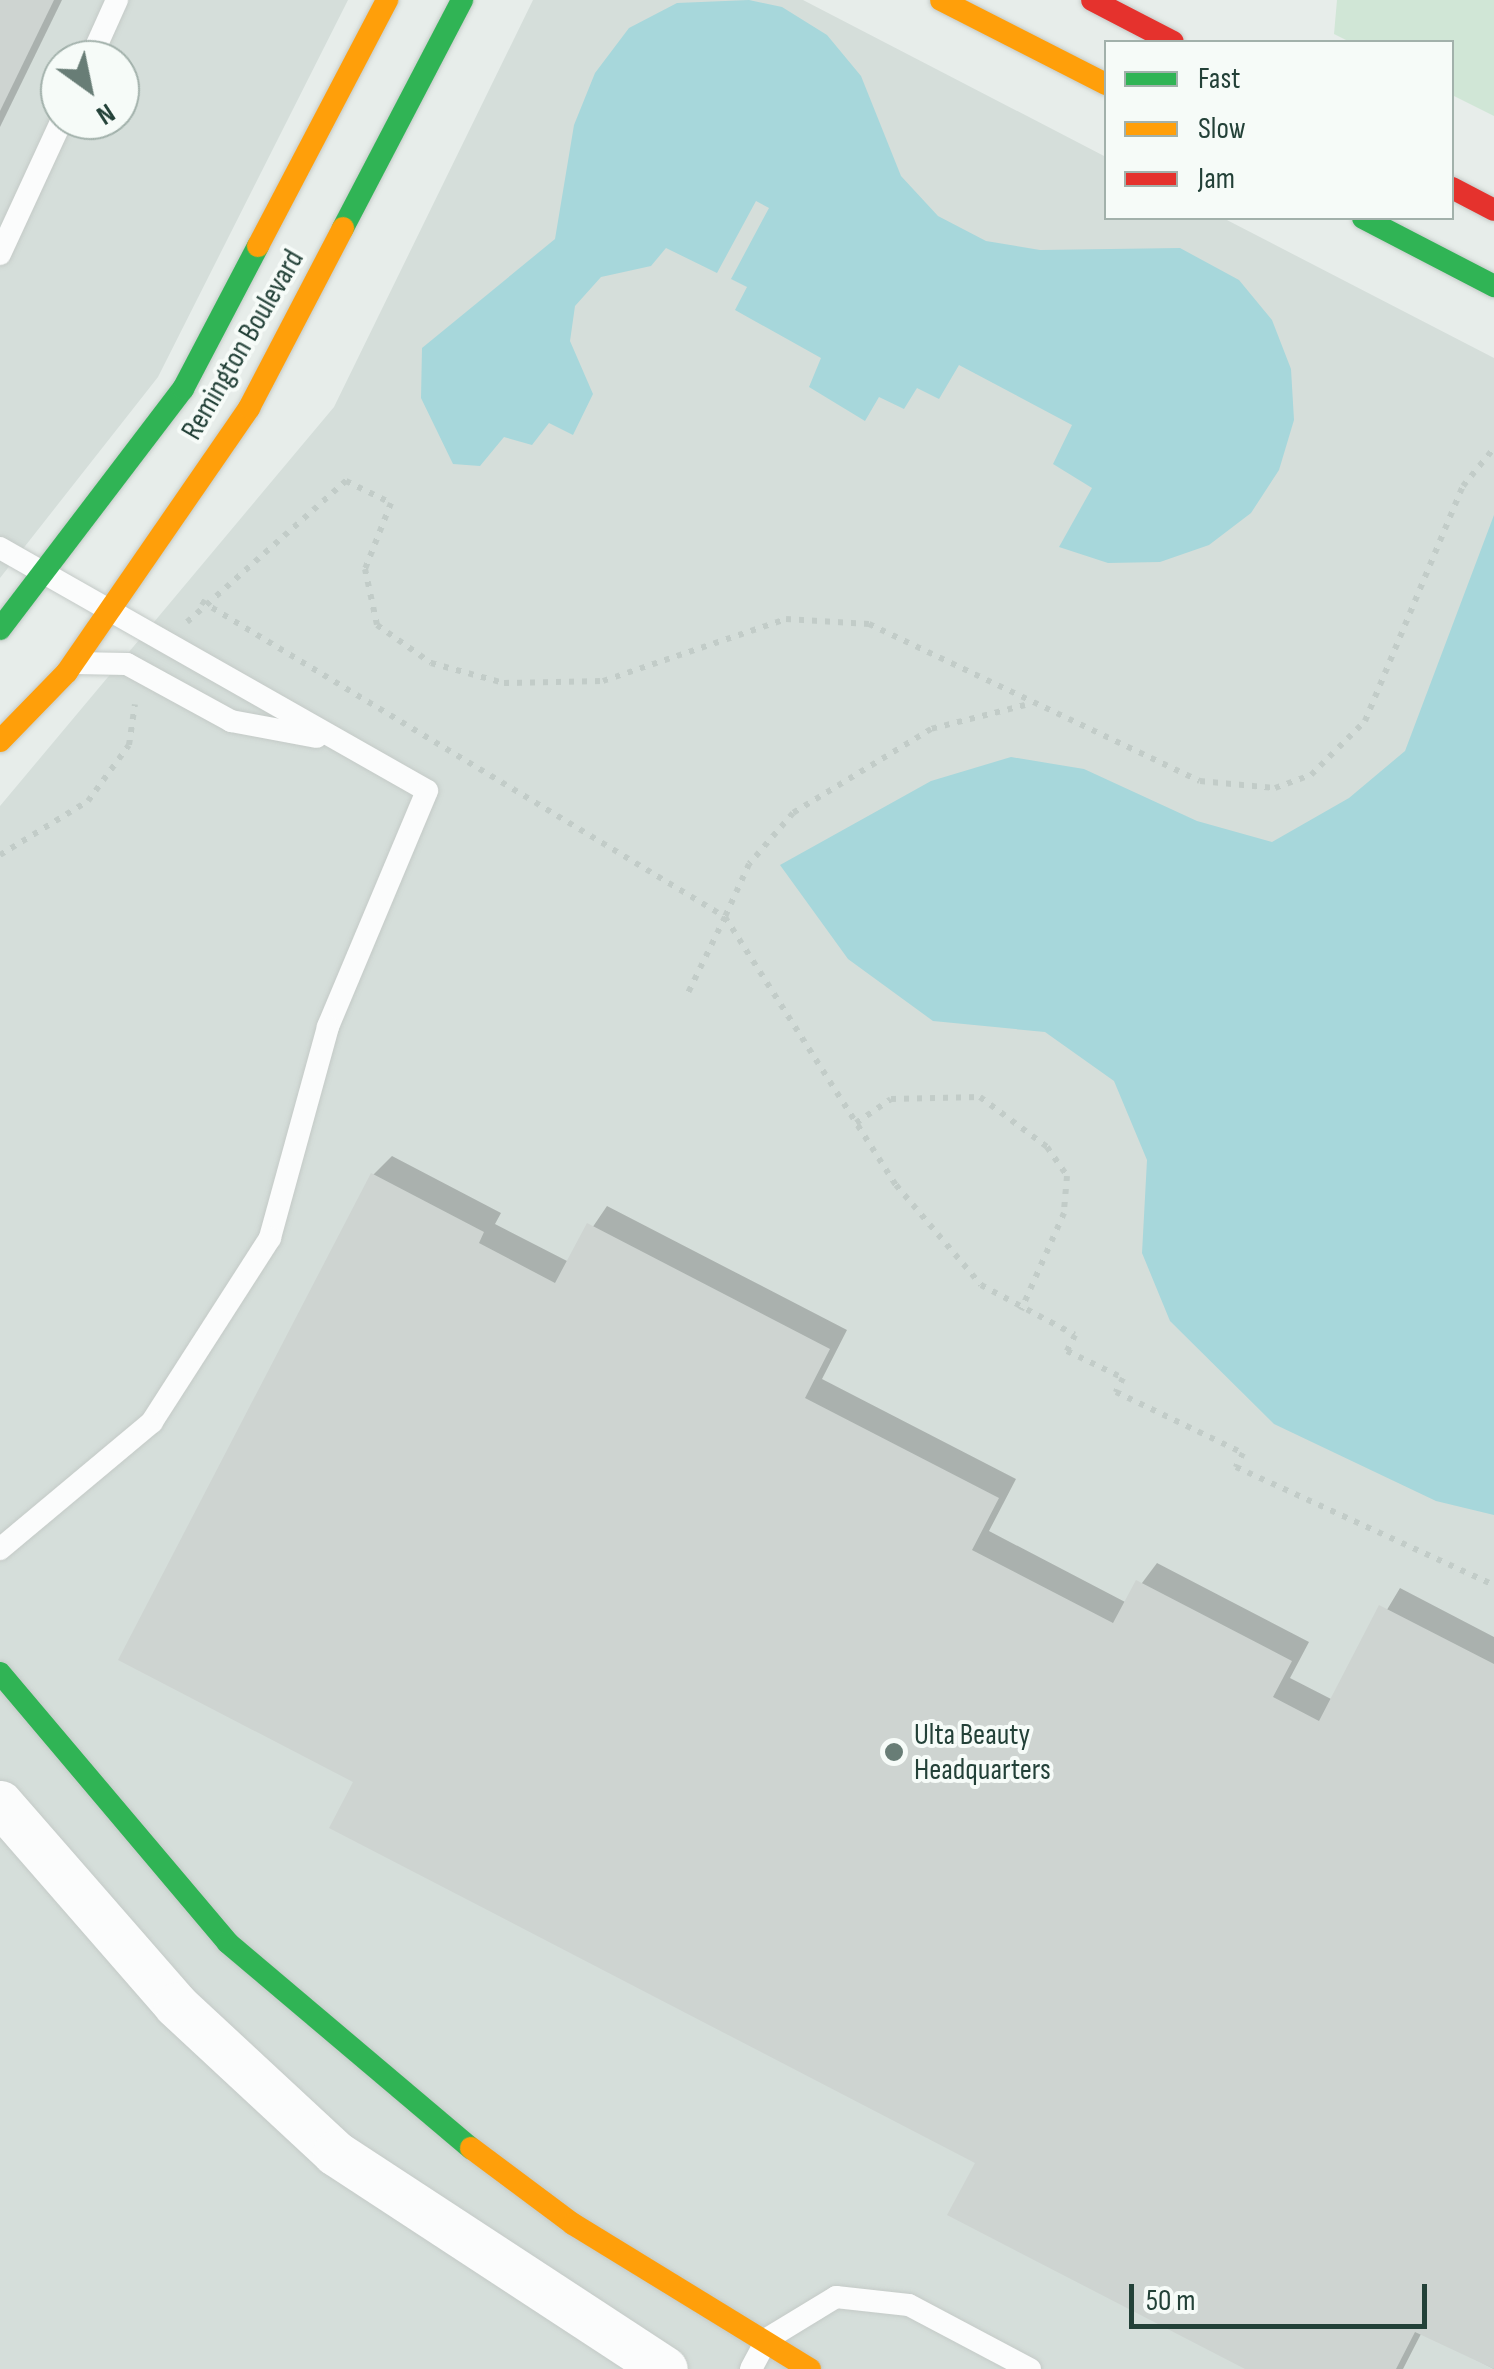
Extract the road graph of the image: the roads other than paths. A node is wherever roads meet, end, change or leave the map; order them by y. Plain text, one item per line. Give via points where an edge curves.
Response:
1 (117, 0) edge
2 (387, 0) edge
3 (462, 0) edge
4 (941, 0) edge
5 (1092, 0) edge
6 (99, 40) edge
7 (1169, 40) edge
8 (1104, 83) edge
9 (53, 140) edge
10 (1454, 189) edge
11 (1494, 210) edge
12 (1367, 220) edge
13 (0, 254) edge
14 (1494, 286) edge
15 (0, 548) edge
16 (43, 573) junction
17 (110, 610) junction
18 (0, 629) edge
19 (74, 663) junction
20 (335, 740) junction
21 (0, 741) edge
22 (0, 1549) edge
23 (0, 1673) edge
24 (0, 1803) edge
25 (767, 2339) junction
26 (666, 2369) edge
27 (750, 2369) edge
28 (810, 2369) edge
29 (1030, 2369) edge

1 - 6 lane
2 - 16 street, Remington Boulevard via 184,390
3 - 17 street, Remington Boulevard via 249,408
4 - 8 street
5 - 7 street
9 - 13 lane
10 - 11 street
12 - 14 street
15 - 16 lane
16 - 17 lane
16 - 18 street, Remington Boulevard
17 - 19 street, Remington Boulevard
17 - 20 lane
19 - 20 lane via 127,664 230,721
19 - 21 street, Remington Boulevard
20 - 22 lane via 427,792 328,1028 270,1238 152,1422
23 - 25 street via 104,1806 228,1943 388,2087 573,2224
24 - 26 street via 176,2006 335,2152
25 - 27 lane
25 - 28 street
25 - 29 lane via 836,2297 854,2299 908,2306

